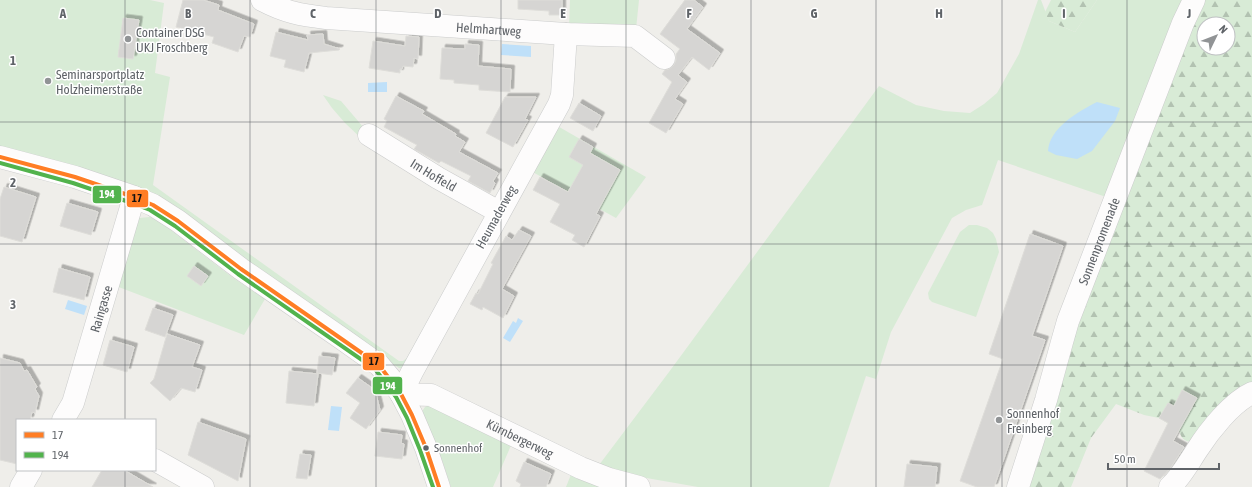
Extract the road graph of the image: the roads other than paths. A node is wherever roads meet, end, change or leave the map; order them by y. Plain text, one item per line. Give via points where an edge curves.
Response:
1 (262, 0) edge
2 (1194, 0) edge
3 (566, 34) junction
4 (664, 58) dead end
5 (369, 136) dead end
6 (0, 157) edge
7 (134, 196) junction
8 (499, 212) junction
9 (1252, 393) edge
10 (401, 394) junction
11 (71, 417) edge
12 (156, 461) edge
13 (31, 471) edge
14 (21, 487) edge
15 (203, 487) edge
16 (439, 487) edge
17 (639, 487) edge
18 (1018, 487) edge
19 (1170, 487) edge

1 - 3 street, Helmhartweg via 282,10 326,18
2 - 18 street, Sonnenpromenade via 1068,321
3 - 4 street, Helmhartweg via 634,36
3 - 8 street, Heumaderweg via 562,95 559,104
5 - 8 street, Im Hoffeld
6 - 7 street
7 - 10 street via 178,220 241,269 379,365
7 - 11 street, Raingasse
8 - 10 street, Heumaderweg
9 - 19 street via 1238,402 1216,425
10 - 16 street via 426,448
10 - 17 street, Kürnbergerweg via 431,395 581,468
12 - 15 street
13 - 14 street

